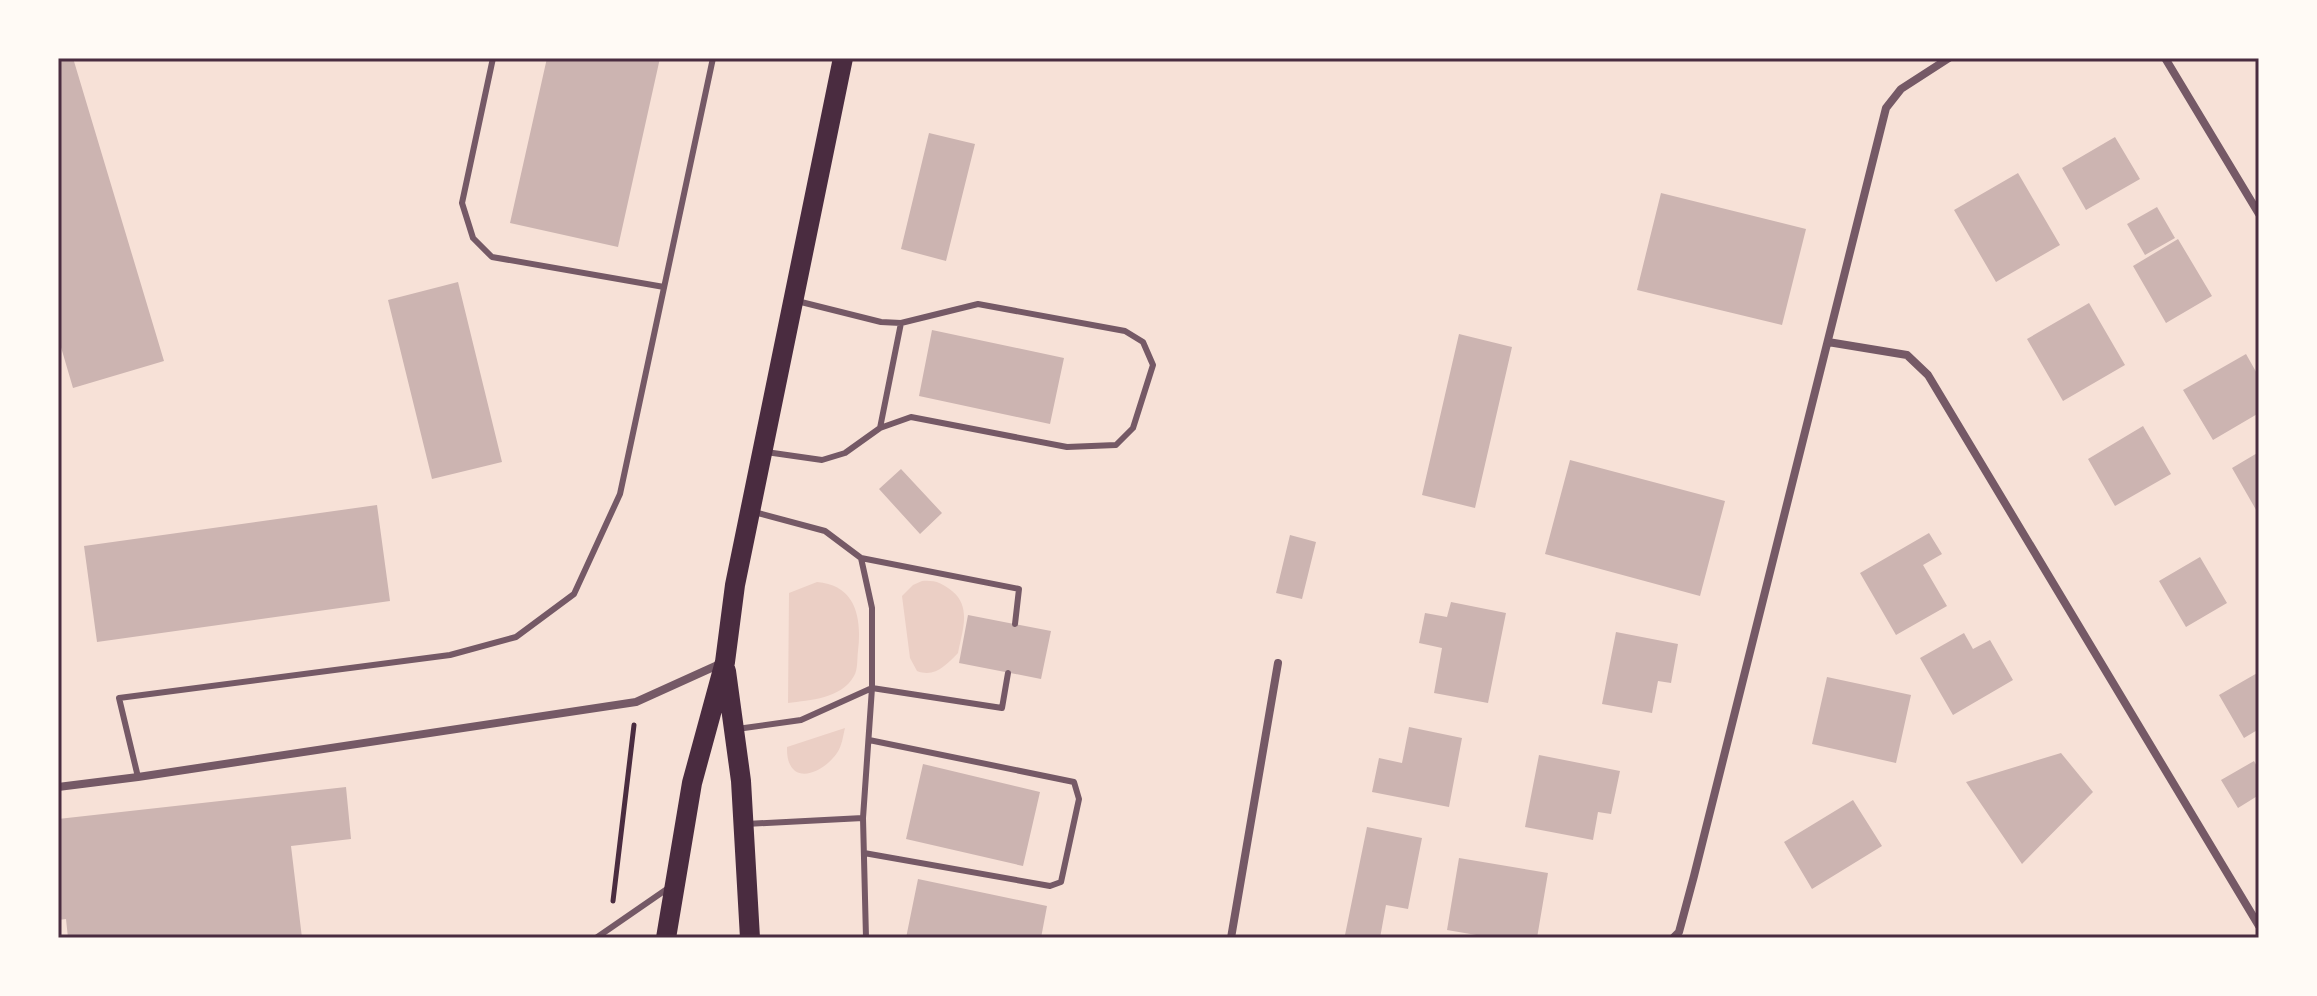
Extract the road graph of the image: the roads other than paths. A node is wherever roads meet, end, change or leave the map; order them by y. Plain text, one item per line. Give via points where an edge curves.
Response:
1 (493, 58) edge
2 (713, 58) edge
3 (843, 58) edge
4 (1949, 58) edge
5 (2165, 58) edge
6 (2259, 214) edge
7 (664, 287) junction
8 (792, 300) junction
9 (901, 323) junction
10 (1828, 342) junction
11 (880, 428) junction
12 (762, 451) junction
13 (750, 511) junction
14 (861, 558) junction
15 (1015, 624) dead end
16 (725, 662) junction
17 (1278, 663) dead end
18 (1008, 673) dead end
19 (872, 688) junction
20 (734, 729) junction
21 (869, 740) junction
22 (138, 777) junction
23 (58, 787) edge
24 (863, 818) junction
25 (743, 824) junction
26 (864, 853) junction
27 (677, 883) junction
28 (2259, 926) edge
29 (596, 938) edge
30 (666, 938) edge
31 (750, 938) edge
32 (866, 938) edge
33 (1231, 938) edge
34 (1673, 938) edge

1 - 7 lane via 462,203 473,238 492,257
2 - 7 lane
3 - 8 main road
4 - 10 street via 1901,89 1886,108
5 - 6 street
7 - 22 lane via 620,494 574,594 516,637 450,655 119,698
8 - 9 lane
8 - 12 main road
9 - 11 lane
9 - 11 lane via 978,304 1125,331 1143,342 1153,365 1133,428 1116,445 1067,447 911,417
10 - 28 street via 1907,355 1928,375
10 - 34 street via 1694,876
11 - 12 lane via 845,453 822,460
12 - 13 main road
13 - 14 lane via 825,531
13 - 16 main road
14 - 15 lane via 1019,589
14 - 19 lane via 872,608
16 - 20 main road
16 - 22 street via 636,702
16 - 27 main road via 692,783
17 - 33 street
18 - 19 lane via 1002,708
19 - 20 lane via 801,720
19 - 21 lane
20 - 25 main road
21 - 24 lane
21 - 26 lane via 1074,782 1079,799 1061,882 1050,886
22 - 23 street
24 - 25 lane
24 - 26 lane
25 - 31 main road
26 - 32 lane
27 - 29 lane
27 - 30 main road

